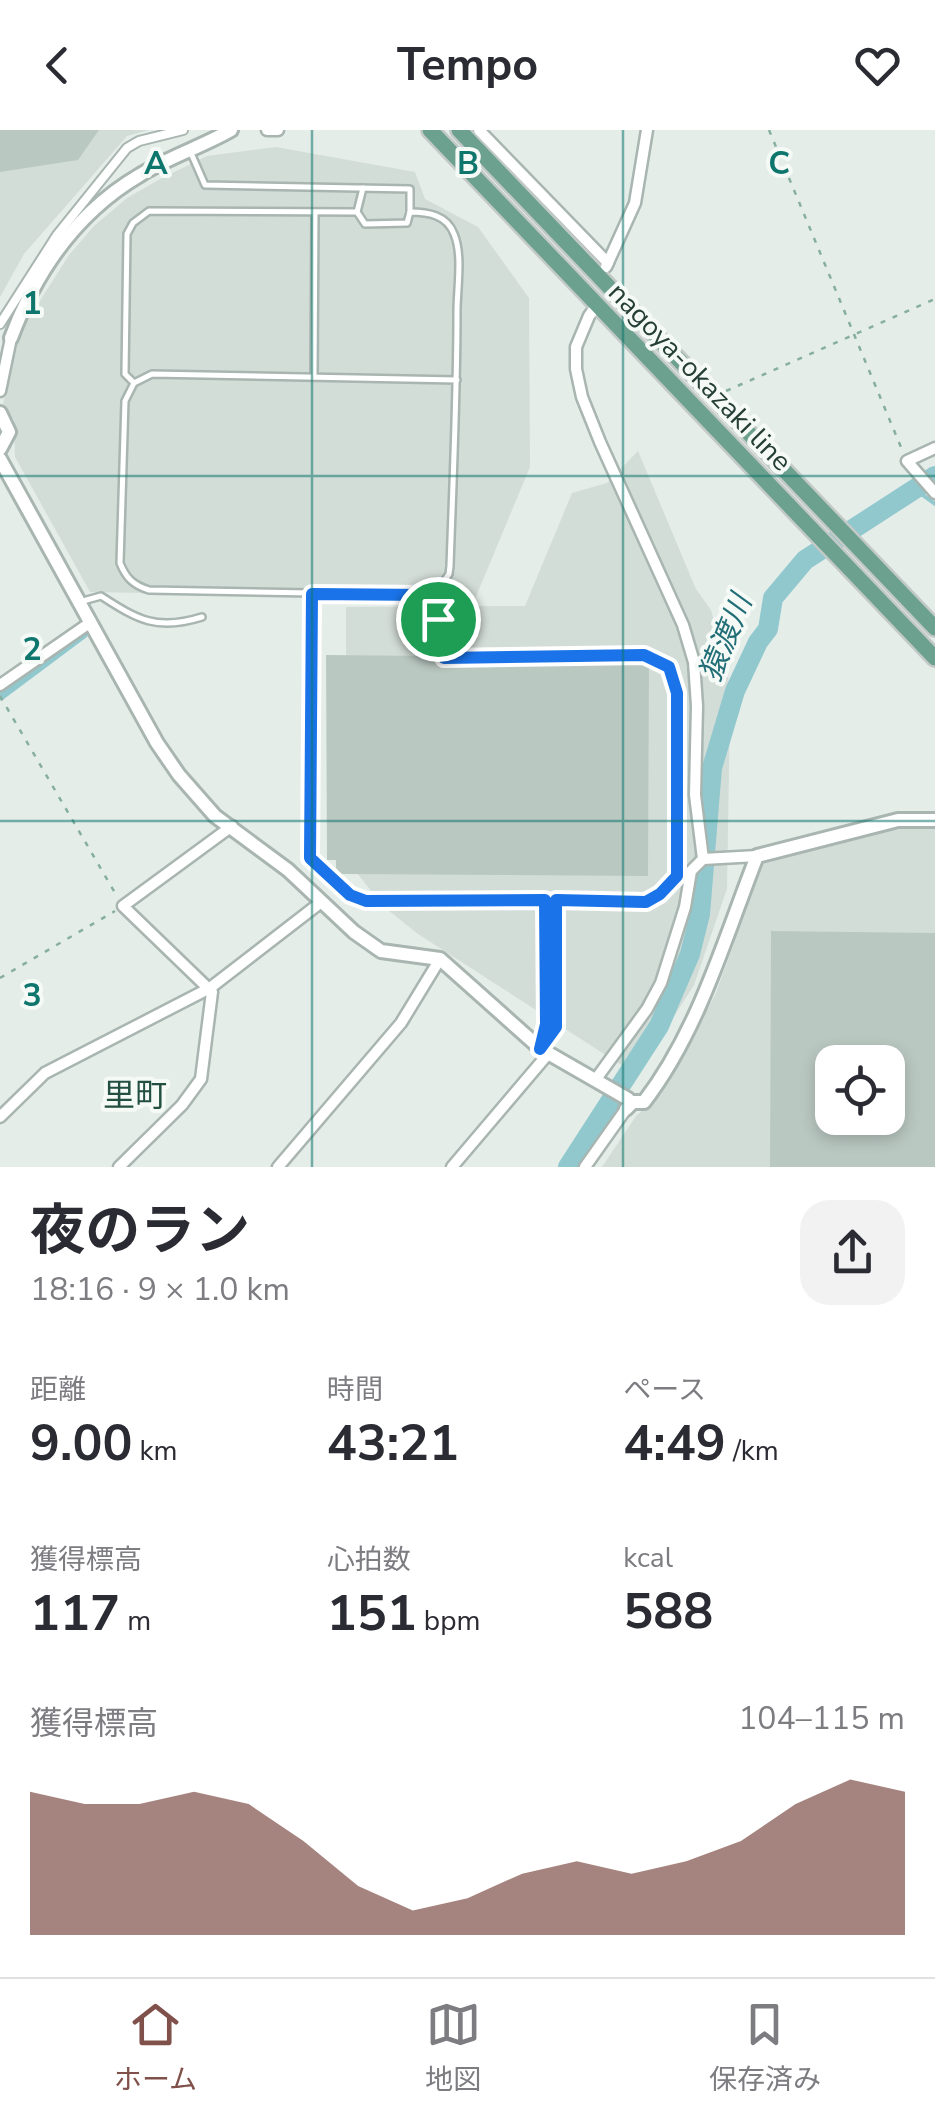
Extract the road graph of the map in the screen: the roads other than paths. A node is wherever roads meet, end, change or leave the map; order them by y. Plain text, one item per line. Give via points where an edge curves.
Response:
1 (183, 130) edge
2 (231, 130) edge
3 (267, 130) edge
4 (278, 130) edge
5 (430, 130) edge
6 (459, 130) edge
7 (480, 130) edge
8 (647, 130) edge
9 (190, 150) junction
10 (363, 188) junction
11 (315, 212) junction
12 (357, 212) junction
13 (410, 212) junction
14 (605, 271) junction
15 (598, 306) junction
16 (0, 324) edge
17 (11, 338) junction
18 (0, 363) edge
19 (314, 377) junction
20 (457, 380) junction
21 (134, 383) junction
22 (0, 392) edge
23 (0, 413) edge
24 (935, 448) edge
25 (0, 449) edge
26 (0, 459) edge
27 (933, 492) edge
28 (312, 594) junction
29 (80, 603) junction
30 (202, 617) dead end
31 (438, 619) junction
32 (91, 622) junction
33 (935, 628) edge
34 (935, 658) edge
35 (0, 685) edge
36 (935, 820) edge
37 (232, 826) junction
38 (757, 856) junction
39 (703, 859) junction
40 (545, 900) junction
41 (556, 900) junction
42 (320, 903) junction
43 (440, 960) junction
44 (210, 988) junction
45 (544, 1051) junction
46 (596, 1079) junction
47 (629, 1103) junction
48 (2, 1112) edge
49 (119, 1167) edge
50 (278, 1167) edge
51 (452, 1167) edge
52 (586, 1167) edge

1 - 16 street via 128,148 57,235
2 - 9 street
3 - 4 street
5 - 15 main road, nagoya-okazaki line
6 - 14 main road, nagoya-okazaki line
7 - 14 street
8 - 14 street via 635,202
9 - 10 lane via 204,186
9 - 17 street via 137,176 78,224 46,264
10 - 12 lane
10 - 13 lane via 410,190
11 - 12 lane
11 - 19 lane
11 - 21 lane via 160,209 133,224 127,234 125,374
12 - 13 lane via 365,224 407,223
13 - 20 lane via 436,215 456,237
14 - 33 main road, nagoya-okazaki line
15 - 34 main road, nagoya-okazaki line
15 - 39 street via 576,347 576,368 600,442 694,662 695,795
17 - 18 street
17 - 22 street
19 - 20 lane
19 - 21 lane via 152,374
20 - 31 lane via 450,566 438,590
21 - 28 lane via 125,401 120,564 129,580 149,590
23 - 25 street via 8,432
24 - 27 street via 908,463
26 - 29 street
28 - 31 lane via 428,595
28 - 40 lane via 310,858 366,901
29 - 30 lane via 101,596 141,621
29 - 32 street
31 - 41 lane via 444,658 644,655 669,667 677,693 677,876 646,902
32 - 35 street
32 - 37 street via 179,776
36 - 38 street via 898,820
37 - 42 street
37 - 44 street via 123,906
38 - 39 street
38 - 47 street via 714,974 658,1084 644,1102
39 - 46 street via 691,871 661,983
40 - 41 lane
40 - 45 lane
41 - 45 lane via 556,1027
42 - 43 street via 381,952
42 - 44 street
43 - 45 street
43 - 50 street via 401,1023
44 - 48 street via 69,1058
44 - 49 street via 201,1079
45 - 46 street
45 - 51 street
46 - 47 street
47 - 52 street

